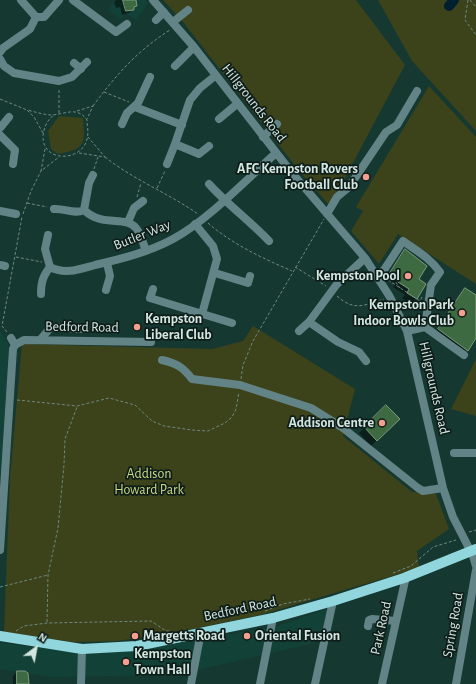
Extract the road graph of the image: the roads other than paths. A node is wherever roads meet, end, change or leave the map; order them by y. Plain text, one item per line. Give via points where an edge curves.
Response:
1 (21, 0) edge
2 (59, 0) edge
3 (73, 0) edge
4 (153, 0) edge
5 (188, 10) dead end
6 (164, 12) junction
7 (36, 17) junction
8 (156, 20) dead end
9 (127, 24) dead end
10 (174, 25) junction
11 (194, 48) junction
12 (0, 52) edge
13 (0, 59) edge
14 (87, 62) dead end
15 (175, 66) dead end
16 (215, 76) junction
17 (150, 78) dead end
18 (417, 91) dead end
19 (237, 104) junction
20 (136, 106) junction
21 (9, 117) dead end
22 (219, 119) dead end
23 (122, 124) dead end
24 (277, 124) dead end
25 (182, 125) junction
26 (0, 128) edge
27 (0, 135) edge
28 (263, 137) junction
29 (175, 144) junction
30 (209, 146) dead end
31 (276, 153) junction
32 (13, 164) dead end
33 (167, 164) road end
34 (93, 175) road end
35 (209, 184) dead end
36 (223, 200) junction
37 (139, 201) road end
38 (54, 209) road end
39 (84, 210) junction
40 (0, 211) edge
41 (16, 214) dead end
42 (327, 214) junction
43 (128, 222) junction
44 (195, 224) junction
45 (48, 235) dead end
46 (269, 241) dead end
47 (146, 251) junction
48 (365, 258) junction
49 (107, 263) junction
50 (50, 267) junction
51 (214, 273) junction
52 (377, 275) junction
53 (250, 276) dead end
54 (106, 290) dead end
55 (153, 290) dead end
56 (41, 294) dead end
57 (202, 314) junction
58 (309, 322) junction
59 (232, 323) dead end
60 (425, 327) junction
61 (80, 329) dead end
62 (300, 331) dead end
63 (407, 331) junction
64 (40, 340) junction
65 (150, 342) dead end
66 (464, 355) dead end
67 (162, 360) dead end
68 (366, 361) dead end
69 (454, 452) dead end
70 (476, 453) edge
71 (443, 488) junction
72 (473, 549) edge
73 (0, 550) edge
74 (476, 566) edge
75 (476, 570) edge
76 (404, 578) junction
77 (333, 601) junction
78 (273, 618) junction
79 (396, 622) junction
80 (368, 626) dead end
81 (201, 632) junction
82 (0, 636) edge
83 (82, 649) junction
84 (81, 684) edge
85 (191, 684) edge
86 (260, 684) edge
87 (316, 684) edge
88 (382, 684) edge
89 (456, 684) edge

1 - 7 street
2 - 7 street via 44,17
3 - 9 street via 116,32
4 - 6 street, Hillgrounds Road
5 - 10 street
6 - 8 street
6 - 10 street, Hillgrounds Road
7 - 12 street via 30,29
10 - 11 street, Hillgrounds Road
11 - 15 street
11 - 16 street, Hillgrounds Road
13 - 14 street via 14,74 59,82 72,77 78,66
16 - 19 street, Hillgrounds Road
16 - 25 street via 190,100
17 - 20 street
18 - 42 street via 397,125 386,132 349,187 337,197
19 - 22 street
19 - 28 street, Hillgrounds Road
20 - 23 street via 127,113
20 - 25 street
21 - 26 street
24 - 28 street
25 - 29 street
27 - 32 street via 14,150
28 - 31 street, Hillgrounds Road
29 - 30 street via 199,154
29 - 33 street
31 - 36 street, Butler Way
31 - 42 street, Hillgrounds Road
34 - 39 street via 87,182
35 - 36 street
36 - 44 street, Butler Way
36 - 46 street
37 - 43 street
38 - 39 street via 62,208 74,213
39 - 43 street via 98,220
40 - 41 street
42 - 48 street, Hillgrounds Road
43 - 47 street via 137,228
44 - 47 street, Butler Way via 174,239
44 - 51 street via 216,252
45 - 50 street via 45,249
47 - 49 street, Butler Way
48 - 52 street, Hillgrounds Road
48 - 58 street via 331,291
49 - 50 street, Butler Way via 70,271
49 - 54 street, Butler Way via 110,276
50 - 56 street via 43,276
51 - 53 street via 248,283
51 - 57 street
52 - 60 street via 403,241 428,258 440,272 431,285
52 - 63 street, Hillgrounds Road
55 - 57 street via 150,298
57 - 59 street
58 - 62 street
58 - 68 street via 338,342 360,352
60 - 63 street
60 - 66 street
61 - 64 street via 51,327
63 - 71 street, Hillgrounds Road
64 - 65 street, Bedford Road
64 - 73 street, Bedford Road via 13,341
67 - 71 street via 176,363 192,379 240,385 310,408 343,428 418,488 423,491
69 - 70 street
71 - 72 street, Hillgrounds Road via 453,517
72 - 74 street
72 - 76 main road, Bedford Road
75 - 89 street, Spring Road
76 - 77 main road, Bedford Road
76 - 79 street, Park Road
77 - 78 main road, Bedford Road
77 - 87 street
78 - 81 main road, Bedford Road
78 - 86 street
79 - 80 street via 372,619 369,620
79 - 88 street, Park Road
81 - 83 main road, Bedford Road via 136,646
81 - 85 street
82 - 83 main road, Bedford Road
83 - 84 street

